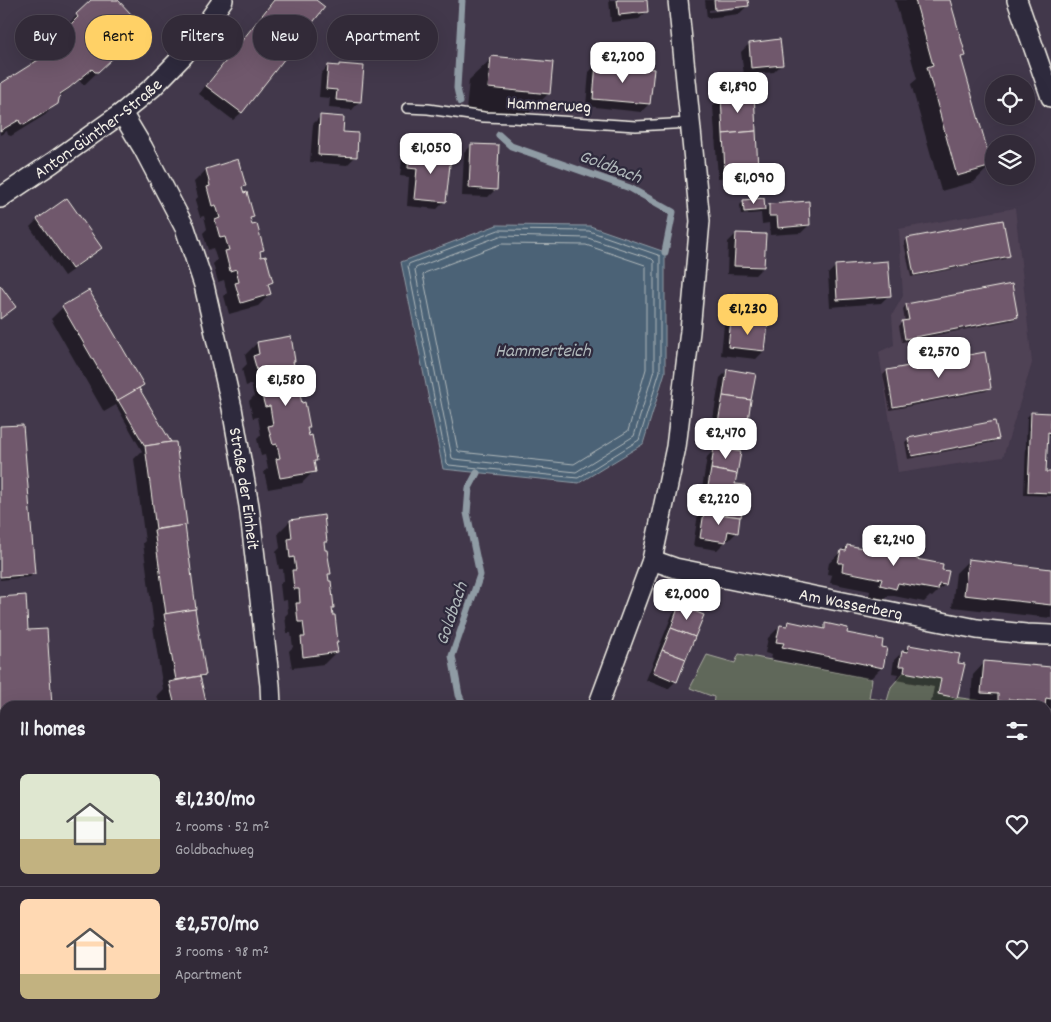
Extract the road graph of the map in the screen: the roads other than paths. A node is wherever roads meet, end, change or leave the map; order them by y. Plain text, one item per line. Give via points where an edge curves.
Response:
1 (224, 0) edge
2 (678, 0) edge
3 (1017, 0) edge
4 (1051, 97) edge
5 (407, 108) dead end
6 (122, 113) junction
7 (690, 123) junction
8 (0, 198) edge
9 (652, 560) junction
10 (1051, 635) edge
11 (271, 701) edge
12 (600, 701) edge

1 - 6 street, Anton-Günther-Straße via 184,55
2 - 7 street
3 - 4 street
5 - 7 lane, Hammerweg via 484,117 636,126
6 - 8 street, Anton-Günther-Straße
6 - 11 street, Straße der Einheit via 185,228 204,285 232,408 249,506
7 - 9 street via 700,221 676,447
9 - 10 street, Am Wasserberg via 675,568 977,629
9 - 12 street

